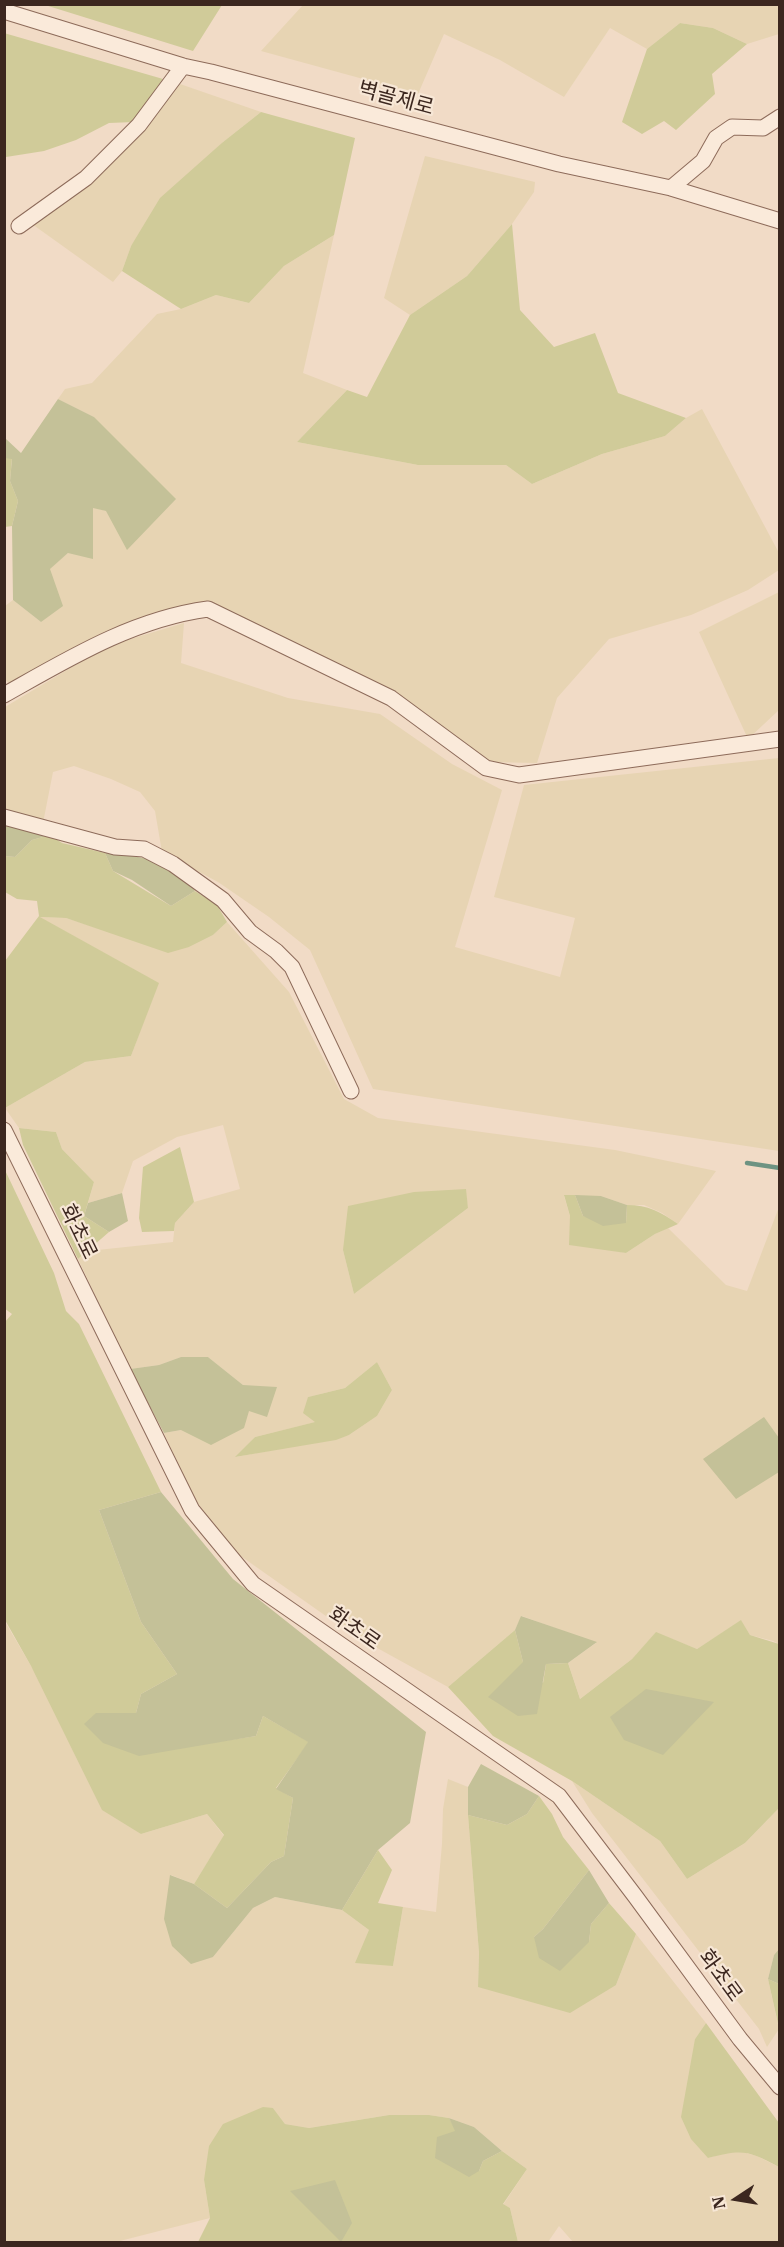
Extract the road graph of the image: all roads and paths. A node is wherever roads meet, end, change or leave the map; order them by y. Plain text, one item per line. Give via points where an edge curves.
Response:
1 (4, 11) edge
2 (183, 66) junction
3 (780, 117) edge
4 (671, 188) junction
5 (780, 221) edge
6 (19, 226) dead end
7 (4, 695) edge
8 (780, 739) edge
9 (4, 817) edge
10 (351, 1091) dead end
11 (4, 1130) edge
12 (780, 2087) edge

1 - 2 street, 벽골제로
2 - 4 street, 벽골제로 via 559,164
2 - 6 street via 139,125 86,178
3 - 4 street via 763,128 732,127 716,138 703,161
4 - 5 street, 벽골제로
7 - 8 street via 98,642 185,612 208,609 392,698 486,768 519,775
9 - 10 street via 115,847 144,849 173,864 223,900 250,932 292,967
11 - 12 street, 화초로 via 192,1510 253,1584 559,1796

